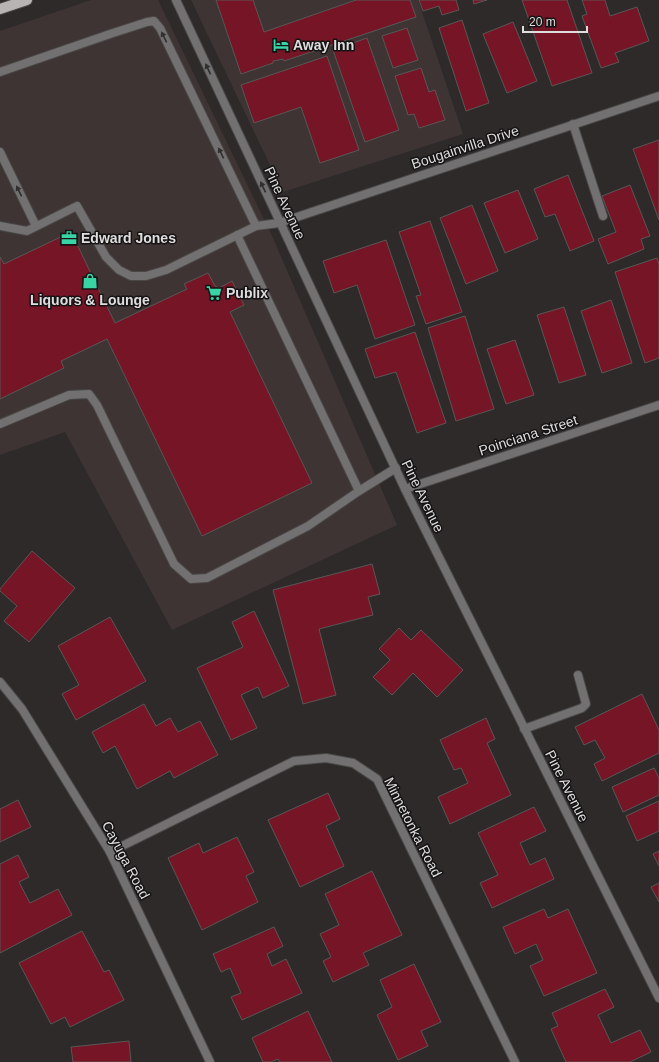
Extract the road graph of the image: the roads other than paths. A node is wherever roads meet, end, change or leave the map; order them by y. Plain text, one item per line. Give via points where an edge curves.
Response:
1 (27, 0) edge
2 (176, 0) edge
3 (0, 9) edge
4 (0, 72) edge
5 (659, 96) edge
6 (574, 124) junction
7 (0, 152) edge
8 (603, 216) dead end
9 (279, 222) junction
10 (0, 226) edge
11 (36, 226) junction
12 (256, 226) junction
13 (237, 235) junction
14 (659, 405) edge
15 (0, 424) edge
16 (396, 468) junction
17 (405, 489) junction
18 (359, 491) junction
19 (578, 675) dead end
20 (0, 682) edge
21 (524, 729) junction
22 (110, 852) junction
23 (659, 998) edge
24 (210, 1062) edge
25 (515, 1062) edge

1 - 3 main road
9 -> 2 street, Pine Avenue
12 -> 4 street via 160,28 154,21 132,26
5 - 6 street, Bougainvilla Drive
6 - 8 street
6 - 9 street, Bougainvilla Drive
11 -> 7 street
9 - 12 street, Bougainvilla Drive
9 - 16 street, Pine Avenue
10 - 11 street via 27,231
11 - 13 street, Bougainvilla Drive via 78,206 106,257 118,270 131,276 146,276 166,270
12 - 13 street, Bougainvilla Drive
13 - 18 street
14 - 17 street, Poinciana Street
15 - 18 street via 69,395 89,394 98,405 174,564 191,579 207,578 308,526
16 - 17 street, Pine Avenue
16 - 18 street
17 - 21 street, Pine Avenue
19 - 21 street via 586,704 582,708
20 - 22 street, Cayuga Road via 22,709
21 - 23 street, Pine Avenue
22 - 24 street, Cayuga Road
22 - 25 street, Minnetonka Road via 294,761 326,758 353,763 377,779

